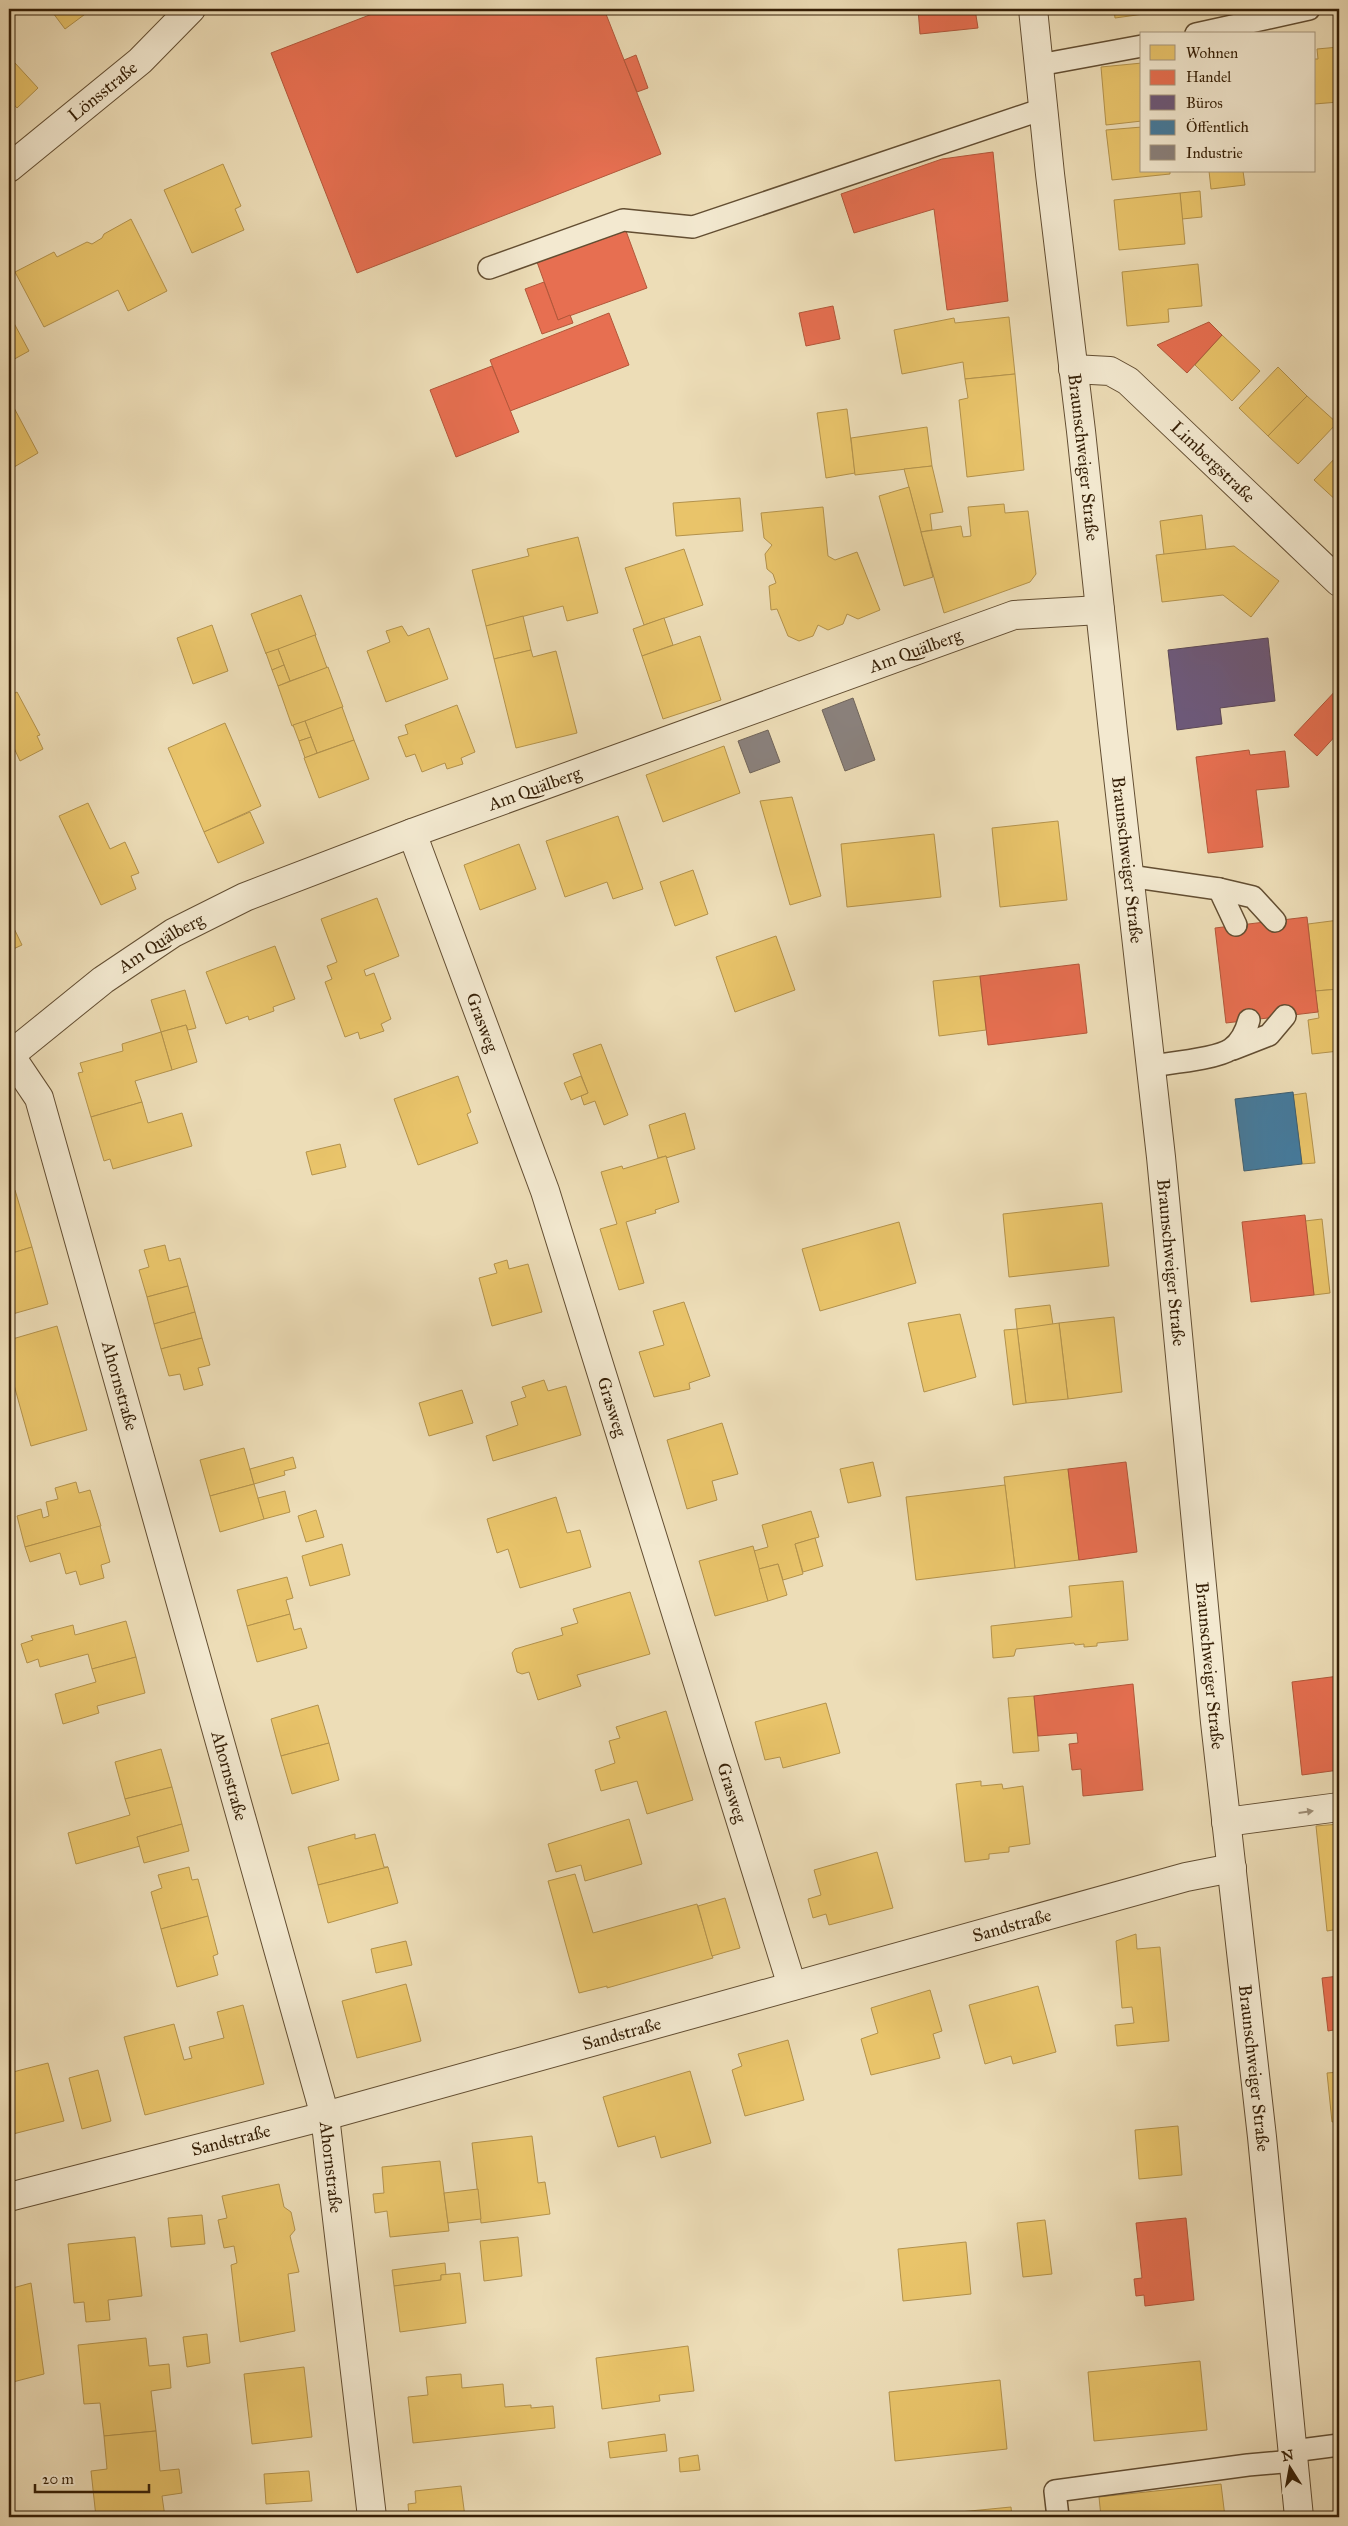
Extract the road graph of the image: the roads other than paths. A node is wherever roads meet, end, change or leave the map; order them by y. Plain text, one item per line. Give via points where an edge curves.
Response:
1 (191, 9) edge
2 (1033, 9) edge
3 (1309, 9) edge
4 (1205, 32) edge
5 (1140, 46) edge
6 (1039, 65) junction
7 (1043, 108) junction
8 (9, 168) edge
9 (490, 268) dead end
10 (1073, 369) junction
11 (1339, 582) edge
12 (1100, 610) junction
13 (412, 833) junction
14 (1129, 876) junction
15 (1219, 889) junction
16 (1275, 921) dead end
17 (1236, 925) dead end
18 (1285, 1016) dead end
19 (1249, 1020) dead end
20 (1230, 1050) junction
21 (10, 1055) edge
22 (1150, 1066) junction
23 (1339, 1807) edge
24 (1226, 1822) junction
25 (1232, 1868) junction
26 (792, 1986) junction
27 (325, 2116) junction
28 (9, 2197) edge
29 (1339, 2445) edge
30 (1293, 2456) junction
31 (372, 2517) edge
32 (1058, 2517) edge
33 (1299, 2517) edge

1 - 8 street, Lönsstraße via 140,61
2 - 6 street, Braunschweiger Straße
3 - 4 lane
5 - 6 lane
6 - 7 street, Braunschweiger Straße
7 - 9 lane via 692,227 623,220
7 - 10 street, Braunschweiger Straße
10 - 11 street, Limbergstraße via 1110,371 1128,381
10 - 12 street, Braunschweiger Straße
12 - 13 street, Am Quälberg via 1014,615
12 - 14 street, Braunschweiger Straße
13 - 21 street, Am Quälberg via 245,897 173,933 102,980
13 - 26 street, Grasweg via 545,1191
14 - 15 lane
14 - 22 street, Braunschweiger Straße
15 - 16 lane via 1253,897
15 - 17 lane
18 - 20 lane via 1269,1035
19 - 20 lane via 1245,1033
20 - 22 lane via 1198,1059
21 - 27 street, Ahornstraße via 39,1098
22 - 24 street, Braunschweiger Straße
24 -> 23 street
24 - 25 street, Braunschweiger Straße
25 - 26 street, Sandstraße via 1177,1880
25 - 30 street, Braunschweiger Straße
26 - 27 street, Sandstraße
27 - 28 street, Sandstraße
27 - 31 street, Ahornstraße
29 - 30 lane
30 - 32 lane via 1248,2465 1055,2490
30 - 33 street, Braunschweiger Straße

